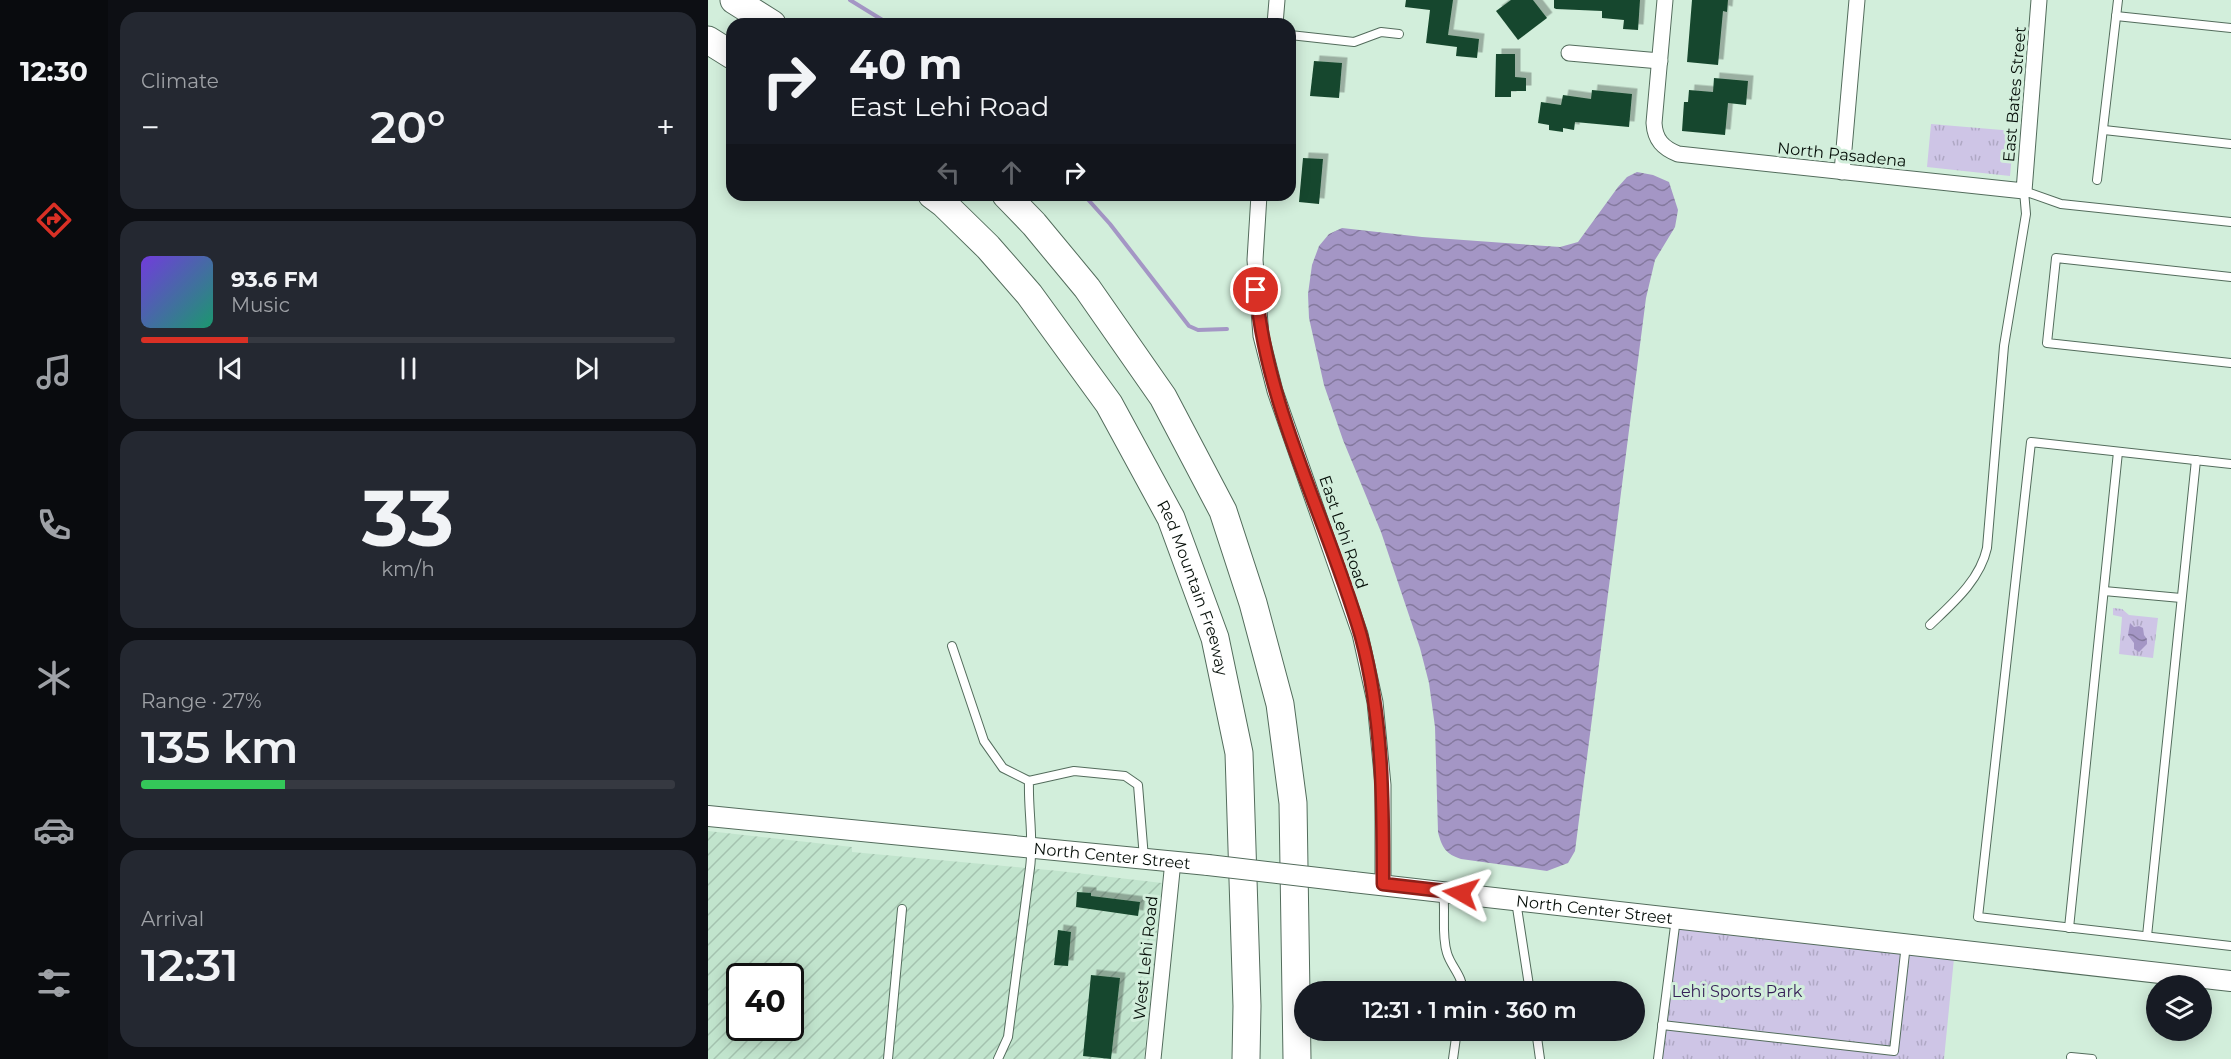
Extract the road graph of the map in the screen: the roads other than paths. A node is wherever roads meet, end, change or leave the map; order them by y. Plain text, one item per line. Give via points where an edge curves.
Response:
1 (734, 0) edge
2 (1277, 0) edge
3 (1665, 0) edge
4 (1857, 0) edge
5 (2039, 0) edge
6 (2118, 0) edge
7 (2116, 16) junction
8 (762, 18) edge
9 (1276, 18) edge
10 (2231, 28) edge
11 (1400, 34) dead end
12 (1296, 36) edge
13 (708, 40) edge
14 (726, 51) edge
15 (1569, 52) dead end
16 (1660, 61) junction
17 (2104, 130) junction
18 (2231, 144) edge
19 (1842, 172) junction
20 (2097, 180) dead end
21 (2024, 191) junction
22 (940, 201) edge
23 (1012, 201) edge
24 (1259, 201) edge
25 (2231, 222) edge
26 (2231, 278) edge
27 (2231, 363) edge
28 (2118, 452) junction
29 (2196, 460) junction
30 (2231, 464) edge
31 (2104, 591) junction
32 (2181, 598) junction
33 (1930, 625) dead end
34 (952, 646) dead end
35 (1029, 781) junction
36 (708, 816) edge
37 (1033, 848) junction
38 (1144, 859) junction
39 (1173, 861) junction
40 (1383, 884) junction
41 (1442, 891) junction
42 (1515, 899) junction
43 (902, 909) dead end
44 (1676, 917) junction
45 (2069, 928) junction
46 (2147, 936) junction
47 (1906, 943) junction
48 (2231, 945) edge
49 (1461, 981) edge
50 (1528, 981) edge
51 (2231, 981) edge
52 (1662, 1025) junction
53 (1455, 1041) edge
54 (1538, 1041) edge
55 (2071, 1057) dead end
56 (888, 1059) edge
57 (998, 1059) edge
58 (1153, 1059) edge
59 (1246, 1059) edge
60 (1297, 1059) edge
61 (1453, 1059) edge
62 (1540, 1059) edge
63 (1658, 1059) edge
64 (2092, 1059) edge

1 - 8 highway
2 - 9 street
3 - 16 street
4 - 19 street
5 - 21 street, East Bates Street
6 - 7 lane
7 - 10 lane
7 - 17 lane
11 - 12 lane via 1381,32 1354,42
13 - 14 highway
15 - 16 street
16 - 19 street, North Pasadena via 1654,123 1660,143 1668,150
17 - 18 lane
17 - 20 lane
19 - 21 street, North Pasadena
21 - 25 lane via 2061,204
21 - 33 lane via 2025,220 2004,346 1987,548 1983,564 1957,600
22 - 59 highway, Red Mountain Freeway via 1029,294 1109,404 1171,518 1215,638 1239,753
23 - 60 highway via 1087,288 1163,397 1226,521 1280,704 1293,803
24 - 40 street, East Lehi Road via 1255,260 1263,344 1275,391 1360,634 1375,702 1383,785
26 - 27 lane via 2056,258 2047,343
28 - 29 lane
28 - 31 lane
28 - 45 lane via 2031,442 1978,917
29 - 30 lane
29 - 32 lane
31 - 32 lane
31 - 45 lane
32 - 46 lane
34 - 35 lane via 984,741 1003,768
35 - 37 lane
35 - 38 lane via 1074,771 1125,776 1138,785
36 - 37 street, North Center Street
37 - 38 street, North Center Street
37 - 57 lane via 1008,1037
38 - 39 street, North Center Street
39 - 40 street, North Center Street, bridge
39 - 58 street, West Lehi Road
40 - 41 street, North Center Street
41 - 42 street, North Center Street
41 - 49 lane via 1444,940
42 - 44 street, North Center Street
42 - 50 lane
43 - 56 lane
44 - 47 street, North Center Street
44 - 52 lane
45 - 46 lane
46 - 48 lane
47 - 51 street, North Center Street
47 - 52 lane via 1894,1051
52 - 63 lane
53 - 61 lane
54 - 62 lane
55 - 64 lane

